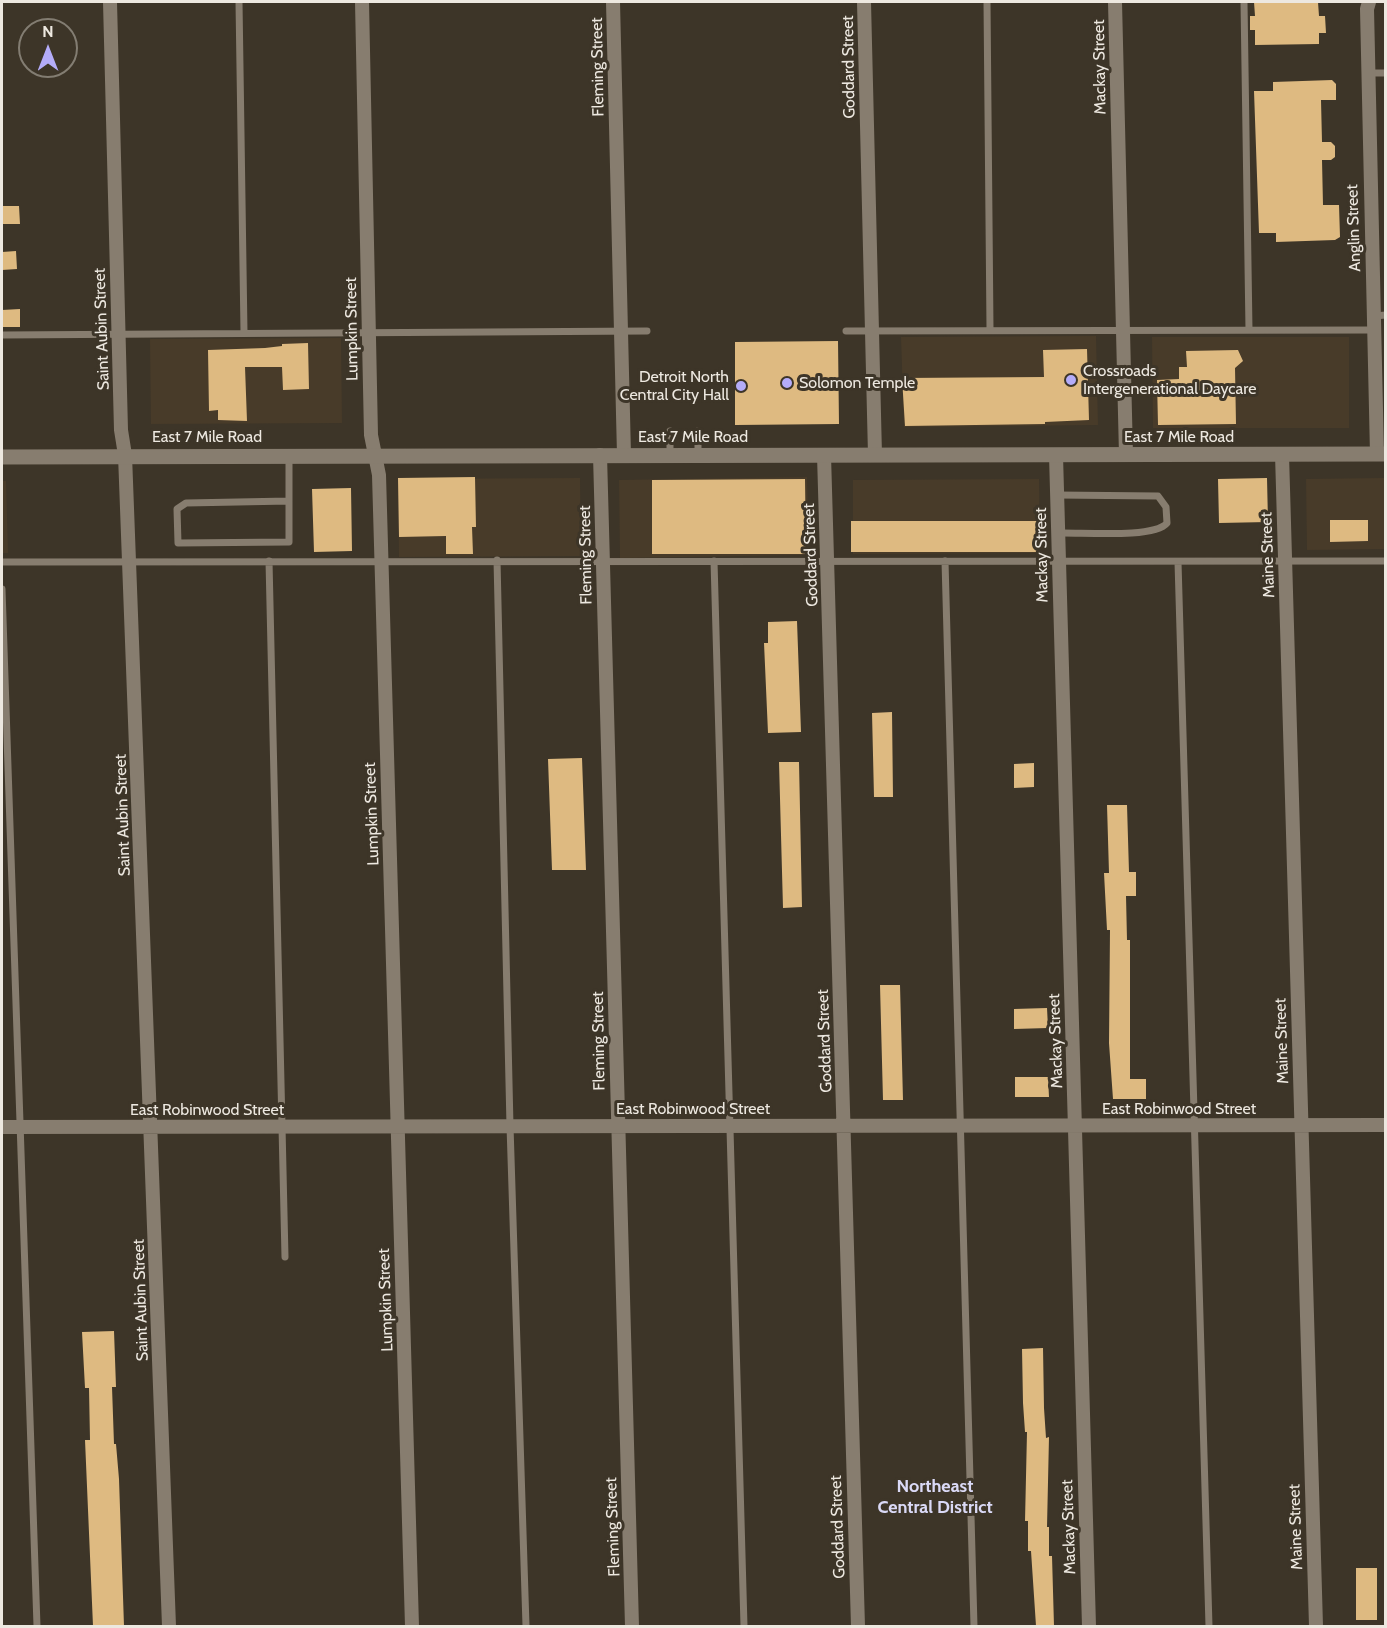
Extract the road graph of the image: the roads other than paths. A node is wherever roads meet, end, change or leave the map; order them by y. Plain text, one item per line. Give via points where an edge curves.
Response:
1 (110, 2) edge
2 (238, 2) edge
3 (362, 2) edge
4 (613, 2) edge
5 (864, 2) edge
6 (987, 2) edge
7 (1115, 2) edge
8 (1244, 2) edge
9 (1370, 2) edge
10 (1367, 73) junction
11 (1386, 73) edge
12 (1377, 320) edge
13 (990, 329) junction
14 (621, 330) junction
15 (647, 330) dead end
16 (872, 330) junction
17 (1123, 330) junction
18 (1249, 330) junction
19 (846, 331) dead end
20 (244, 332) junction
21 (369, 332) junction
22 (2, 335) edge
23 (118, 335) junction
24 (1381, 411) edge
25 (670, 431) dead end
26 (698, 431) dead end
27 (1282, 454) junction
28 (1381, 454) edge
29 (125, 455) junction
30 (289, 455) junction
31 (375, 455) junction
32 (600, 455) junction
33 (624, 455) junction
34 (670, 455) junction
35 (698, 455) junction
36 (824, 455) junction
37 (874, 455) junction
38 (1056, 455) junction
39 (1126, 455) junction
40 (2, 457) edge
41 (1057, 495) junction
42 (289, 501) junction
43 (1058, 533) junction
44 (381, 560) junction
45 (497, 560) junction
46 (269, 561) junction
47 (603, 561) junction
48 (714, 561) junction
49 (945, 561) junction
50 (1386, 561) edge
51 (2, 562) edge
52 (129, 562) junction
53 (827, 562) junction
54 (1058, 562) junction
55 (1178, 562) junction
56 (1285, 562) junction
57 (2, 589) edge
58 (729, 1125) junction
59 (843, 1125) junction
60 (959, 1125) junction
61 (1075, 1125) junction
62 (1195, 1125) junction
63 (1301, 1125) junction
64 (1386, 1125) edge
65 (22, 1126) junction
66 (152, 1126) junction
67 (284, 1126) junction
68 (397, 1126) junction
69 (510, 1126) junction
70 (618, 1126) junction
71 (2, 1127) edge
72 (285, 1257) dead end
73 (38, 1626) edge
74 (169, 1626) edge
75 (412, 1626) edge
76 (526, 1626) edge
77 (632, 1626) edge
78 (744, 1626) edge
79 (858, 1626) edge
80 (974, 1626) edge
81 (1089, 1626) edge
82 (1209, 1626) edge
83 (1316, 1626) edge

1 - 23 street, Saint Aubin Street
2 - 20 lane
3 - 21 street, Lumpkin Street
4 - 14 street, Fleming Street
5 - 16 street, Goddard Street
6 - 13 lane
7 - 17 street, Mackay Street
8 - 18 lane
9 - 10 street, Anglin Street
10 - 11 lane
10 - 12 street, Anglin Street
12 - 18 lane
12 - 24 street, Anglin Street
13 - 16 lane
13 - 17 lane
14 - 15 lane
14 - 21 lane
14 - 33 street, Fleming Street
16 - 19 lane
16 - 37 street, Goddard Street
17 - 18 lane
17 - 39 street, Mackay Street
20 - 21 lane
20 - 23 lane
21 - 31 street, Lumpkin Street via 371,435
22 - 23 lane
23 - 29 street, Saint Aubin Street
24 - 28 street, Anglin Street
25 - 34 lane
26 - 35 lane
27 - 28 street, East 7 Mile Road
27 - 39 street, East 7 Mile Road
27 - 56 street, Maine Street
29 - 30 street, East 7 Mile Road
29 - 40 street, East 7 Mile Road
29 - 52 street, Saint Aubin Street
30 - 31 street, East 7 Mile Road
30 - 42 lane
31 - 32 street, East 7 Mile Road
31 - 44 street, Lumpkin Street
32 - 33 street, East 7 Mile Road
32 - 47 street, Fleming Street
33 - 34 street, East 7 Mile Road
34 - 35 street, East 7 Mile Road
35 - 36 street, East 7 Mile Road
36 - 37 street, East 7 Mile Road
36 - 53 street, Goddard Street
37 - 38 street, East 7 Mile Road
38 - 39 street, East 7 Mile Road
38 - 41 street, Mackay Street
41 - 43 street, Mackay Street
41 - 43 lane via 1158,496 1166,507 1167,523 1162,529 1147,532
42 - 42 lane via 289,542 178,543 177,509 186,503
43 - 54 street, Mackay Street
44 - 45 lane
44 - 46 lane
44 - 68 street, Lumpkin Street
45 - 47 lane
45 - 69 lane
46 - 52 lane
46 - 67 lane
47 - 48 lane
47 - 70 street, Fleming Street
48 - 53 lane
48 - 58 lane
49 - 53 lane
49 - 54 lane
49 - 60 lane
50 - 56 lane
51 - 52 lane
52 - 66 street, Saint Aubin Street
53 - 59 street, Goddard Street
54 - 55 lane
54 - 61 street, Mackay Street
55 - 56 lane
55 - 62 lane
56 - 63 street, Maine Street
57 - 65 lane
58 - 59 street, East Robinwood Street
58 - 70 street, East Robinwood Street
58 - 78 lane
59 - 60 street, East Robinwood Street
59 - 79 street, Goddard Street
60 - 61 street, East Robinwood Street
60 - 80 lane
61 - 62 street, East Robinwood Street
61 - 81 street, Mackay Street
62 - 63 street, East Robinwood Street
62 - 82 lane
63 - 64 street, East Robinwood Street
63 - 83 street, Maine Street
65 - 66 street, East Robinwood Street
65 - 71 street, East Robinwood Street
65 - 73 lane
66 - 67 street, East Robinwood Street
66 - 74 street, Saint Aubin Street
67 - 68 street, East Robinwood Street
67 - 72 lane
68 - 69 street, East Robinwood Street
68 - 75 street, Lumpkin Street
69 - 70 street, East Robinwood Street
69 - 76 lane
70 - 77 street, Fleming Street

